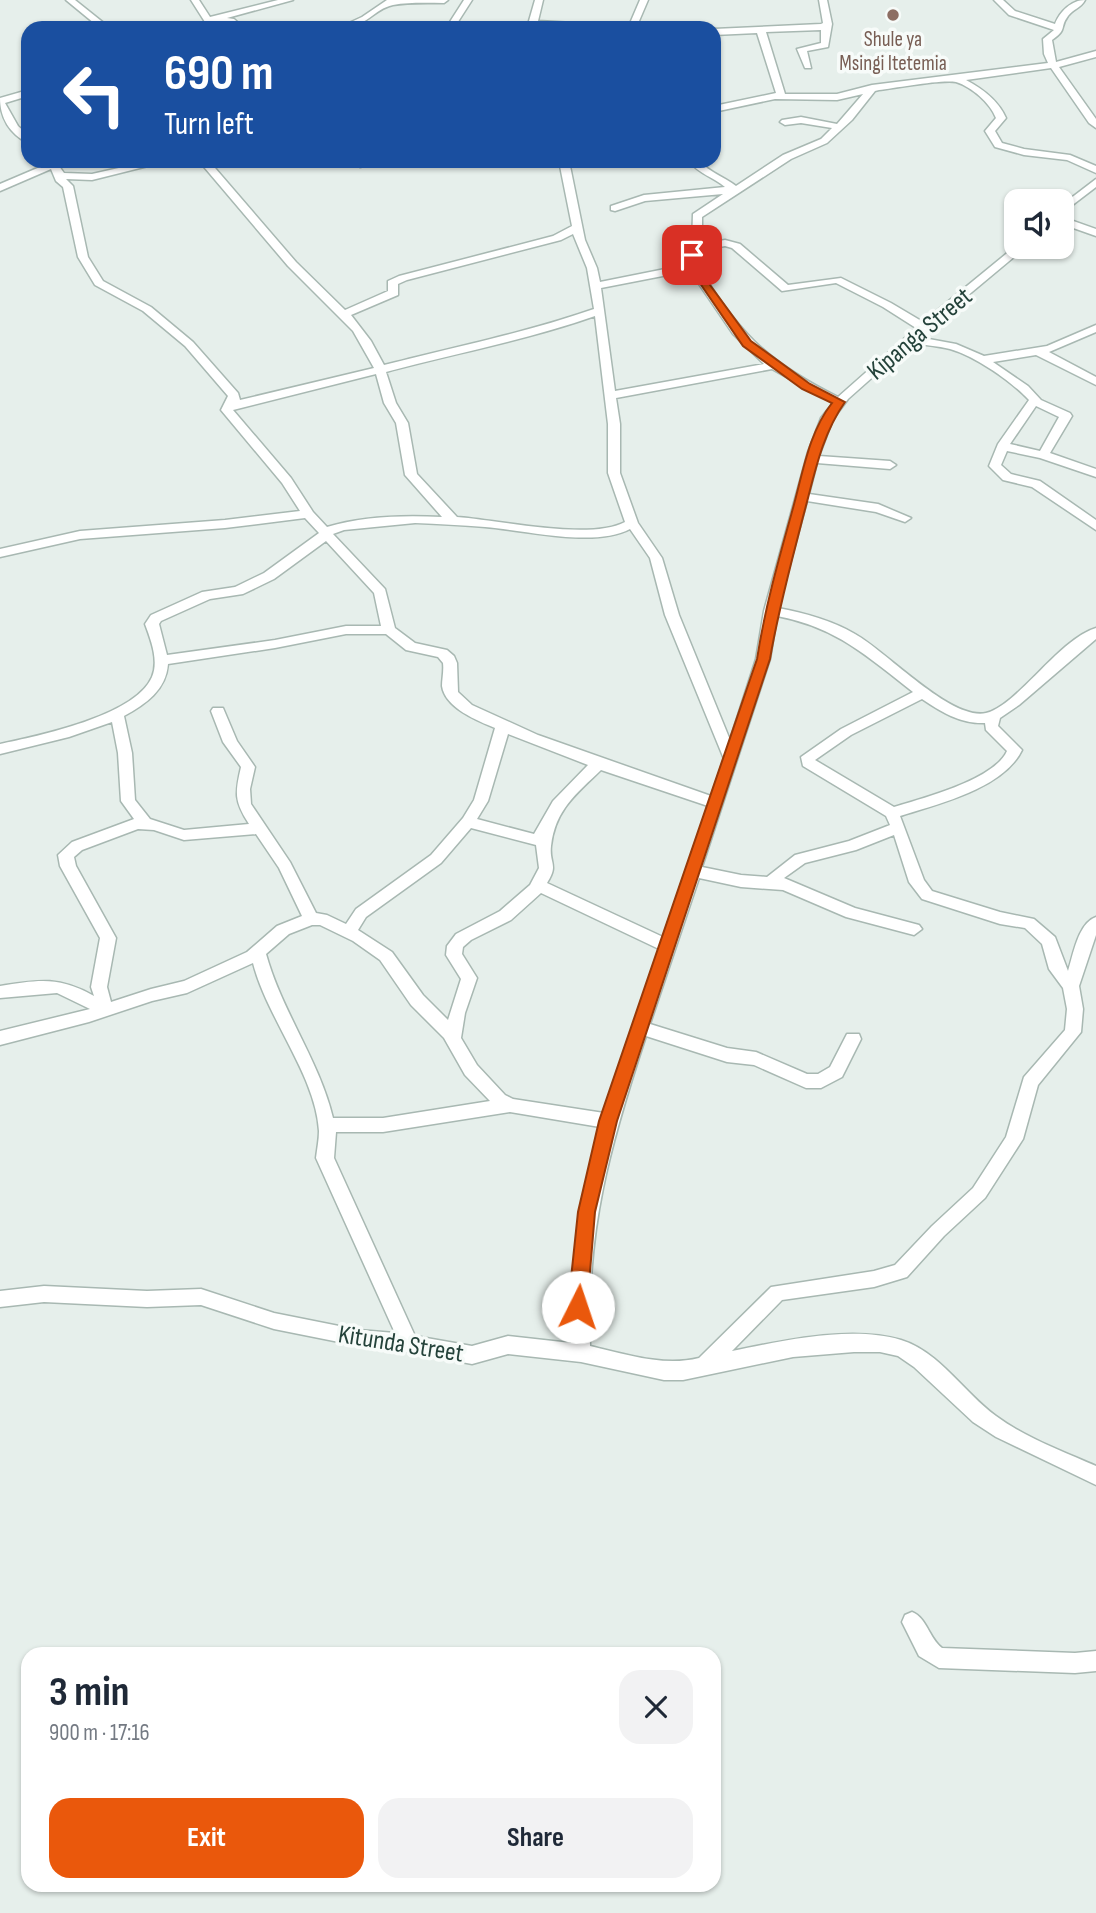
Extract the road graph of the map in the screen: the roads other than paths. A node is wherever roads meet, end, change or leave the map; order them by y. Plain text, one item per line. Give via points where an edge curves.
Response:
1 (70, 0) edge
2 (195, 0) edge
3 (289, 0) edge
4 (444, 0) edge
5 (468, 0) edge
6 (539, 0) edge
7 (643, 0) edge
8 (822, 0) edge
9 (998, 0) edge
10 (1081, 0) edge
11 (383, 3) edge
12 (97, 21) edge
13 (207, 21) edge
14 (212, 21) edge
15 (360, 21) edge
16 (454, 21) edge
17 (532, 21) edge
18 (635, 21) edge
19 (826, 26) junction
20 (1058, 27) junction
21 (761, 30) junction
22 (721, 32) edge
23 (1096, 54) edge
24 (1052, 65) junction
25 (808, 66) dead end
26 (956, 79) junction
27 (872, 88) junction
28 (21, 95) edge
29 (778, 97) junction
30 (0, 101) edge
31 (721, 108) edge
32 (785, 122) dead end
33 (1096, 125) edge
34 (840, 127) junction
35 (21, 134) edge
36 (50, 168) edge
37 (56, 168) edge
38 (60, 168) edge
39 (131, 168) edge
40 (210, 168) edge
41 (565, 168) edge
42 (700, 168) edge
43 (1096, 170) edge
44 (1096, 182) edge
45 (0, 188) edge
46 (735, 190) junction
47 (1074, 200) edge
48 (615, 208) dead end
49 (1074, 225) edge
50 (578, 227) junction
51 (1096, 233) edge
52 (695, 249) junction
53 (1007, 259) edge
54 (689, 260) junction
55 (595, 286) junction
56 (600, 311) junction
57 (344, 314) junction
58 (924, 328) junction
59 (1096, 328) edge
60 (909, 339) junction
61 (1040, 352) junction
62 (982, 360) junction
63 (776, 365) junction
64 (379, 370) junction
65 (1096, 382) edge
66 (610, 396) junction
67 (1035, 400) junction
68 (839, 402) junction
69 (228, 405) junction
70 (1003, 446) junction
71 (1043, 455) junction
72 (813, 459) junction
73 (890, 465) dead end
74 (1096, 473) edge
75 (802, 496) junction
76 (308, 514) junction
77 (905, 518) dead end
78 (453, 521) junction
79 (632, 523) junction
80 (1096, 526) edge
81 (325, 534) junction
82 (0, 553) edge
83 (771, 611) junction
84 (389, 631) junction
85 (1096, 632) edge
86 (162, 660) junction
87 (922, 693) junction
88 (218, 711) dead end
89 (117, 713) junction
90 (993, 716) junction
91 (503, 726) junction
92 (0, 749) edge
93 (731, 759) junction
94 (599, 763) junction
95 (714, 802) junction
96 (895, 821) junction
97 (468, 822) junction
98 (145, 823) junction
99 (260, 828) junction
100 (545, 833) junction
101 (694, 871) junction
102 (771, 882) junction
103 (537, 885) junction
104 (311, 919) junction
105 (1096, 923) edge
106 (914, 929) dead end
107 (349, 930) junction
108 (668, 946) junction
109 (258, 953) junction
110 (1071, 986) junction
111 (0, 992) edge
112 (105, 1009) junction
113 (641, 1028) junction
114 (0, 1038) edge
115 (453, 1039) junction
116 (853, 1039) dead end
117 (510, 1105) junction
118 (608, 1121) junction
119 (327, 1125) junction
120 (0, 1299) edge
121 (409, 1343) junction
122 (581, 1353) junction
123 (705, 1365) junction
124 (1096, 1476) edge
125 (912, 1622) dead end
126 (1096, 1661) edge

1 - 12 street
2 - 13 street
3 - 14 street
4 - 11 street
5 - 16 street
6 - 17 street
7 - 18 street
8 - 19 street
9 - 20 street via 1012,13
10 - 20 street via 1069,7
11 - 15 street
19 - 21 street
19 - 25 street via 825,45 802,49
20 - 24 street via 1058,33 1047,41
21 - 22 street
21 - 29 street via 781,93
23 - 24 street
24 - 26 street
24 - 33 street
26 - 27 street
26 - 43 street via 999,111 1001,118 990,131 998,145 1028,153 1066,155
27 - 29 street via 837,97
27 - 34 street
28 - 30 street
29 - 31 street
30 - 35 street
32 - 34 street
34 - 46 street via 824,141 787,157
36 - 45 street
37 - 69 street via 68,186 83,257 99,283 147,309 189,344 234,395
38 - 39 street via 85,178
40 - 57 street via 292,264
41 - 50 street
42 - 46 street
44 - 47 street
46 - 48 street via 644,198
46 - 52 street via 696,216
49 - 51 street
50 - 55 street
50 - 57 street via 557,238 394,281 394,293
52 - 54 street
52 - 58 street via 725,243 737,246 786,289 837,280
53 - 58 street, Kipanga Street
54 - 55 street via 673,271
54 - 63 street via 737,332
55 - 56 street
56 - 64 street via 541,331
56 - 66 street
57 - 64 street via 364,338
58 - 60 street, Kipanga Street
59 - 61 street
60 - 62 street via 962,349
60 - 68 street, Kipanga Street
61 - 62 street
61 - 65 street
62 - 67 street
63 - 66 street
63 - 68 street
64 - 69 street
64 - 78 street via 402,423 411,475
66 - 79 street via 614,473
67 - 70 street
67 - 71 street via 1066,418
68 - 72 street, Kipanga Street via 827,418
69 - 76 street via 227,410 280,472
70 - 71 street
70 - 80 street via 995,466 1005,476 1036,484
71 - 74 street
72 - 73 street
72 - 75 street, Kipanga Street
75 - 77 street via 878,508
75 - 83 street, Kipanga Street
76 - 81 street
76 - 82 street via 80,536
78 - 79 street via 603,533
78 - 81 street via 375,520
79 - 93 street via 656,558 672,615
81 - 84 street via 380,592
81 - 86 street via 277,571 238,591 208,595 156,618 152,624
83 - 87 street via 840,632
83 - 93 street, Kipanga Street via 764,659
84 - 86 street via 346,630
84 - 91 street via 411,647 447,656 452,663 452,694 474,712
85 - 90 street
86 - 89 street via 153,688
87 - 90 street via 972,719
87 - 96 street via 846,732 808,758 810,764
88 - 99 street via 230,742 248,767 244,805
89 - 92 street via 64,734
89 - 98 street via 128,801
90 - 96 street via 991,727 1015,750 1014,757 998,771
91 - 94 street
91 - 97 street via 481,801
93 - 95 street, Kipanga Street
94 - 95 street
94 - 100 street via 565,798 545,825
95 - 101 street, Kipanga Street
96 - 102 street via 842,849 804,855
96 - 110 street via 917,882 927,895 1029,923 1049,941 1057,970
97 - 100 street via 534,840
97 - 107 street via 436,859 361,913
98 - 99 street via 184,835
98 - 112 street via 77,846 65,859 108,938 99,987
99 - 104 street
100 - 103 street via 547,867
101 - 102 street
101 - 108 street, Kipanga Street
102 - 106 street via 799,889 851,913
103 - 108 street
103 - 115 street via 509,912 456,943 454,955 469,978
104 - 107 street
104 - 109 street via 283,930
105 - 110 street
107 - 115 street via 386,956 417,1000
108 - 113 street, Kipanga Street
109 - 112 street via 187,987
109 - 119 street via 268,991 312,1072
110 - 123 street via 1073,1032 1030,1082 1014,1139 988,1183 895,1274 772,1295
111 - 112 street via 54,986
112 - 114 street
113 - 116 street via 727,1055 756,1059 812,1082 836,1073
113 - 118 street, Kipanga Street
115 - 117 street via 477,1078
117 - 118 street
117 - 119 street via 383,1125
118 - 122 street, Kipanga Street via 581,1245
119 - 121 street via 325,1158
120 - 121 street, Kitunda Street via 44,1294 201,1297 274,1321
121 - 122 street, Kitunda Street via 472,1355 506,1345
122 - 123 street, Kitunda Street via 664,1371
123 - 124 street, Kitunda Street via 810,1346 898,1347 991,1423
125 - 126 street via 926,1649 939,1658

